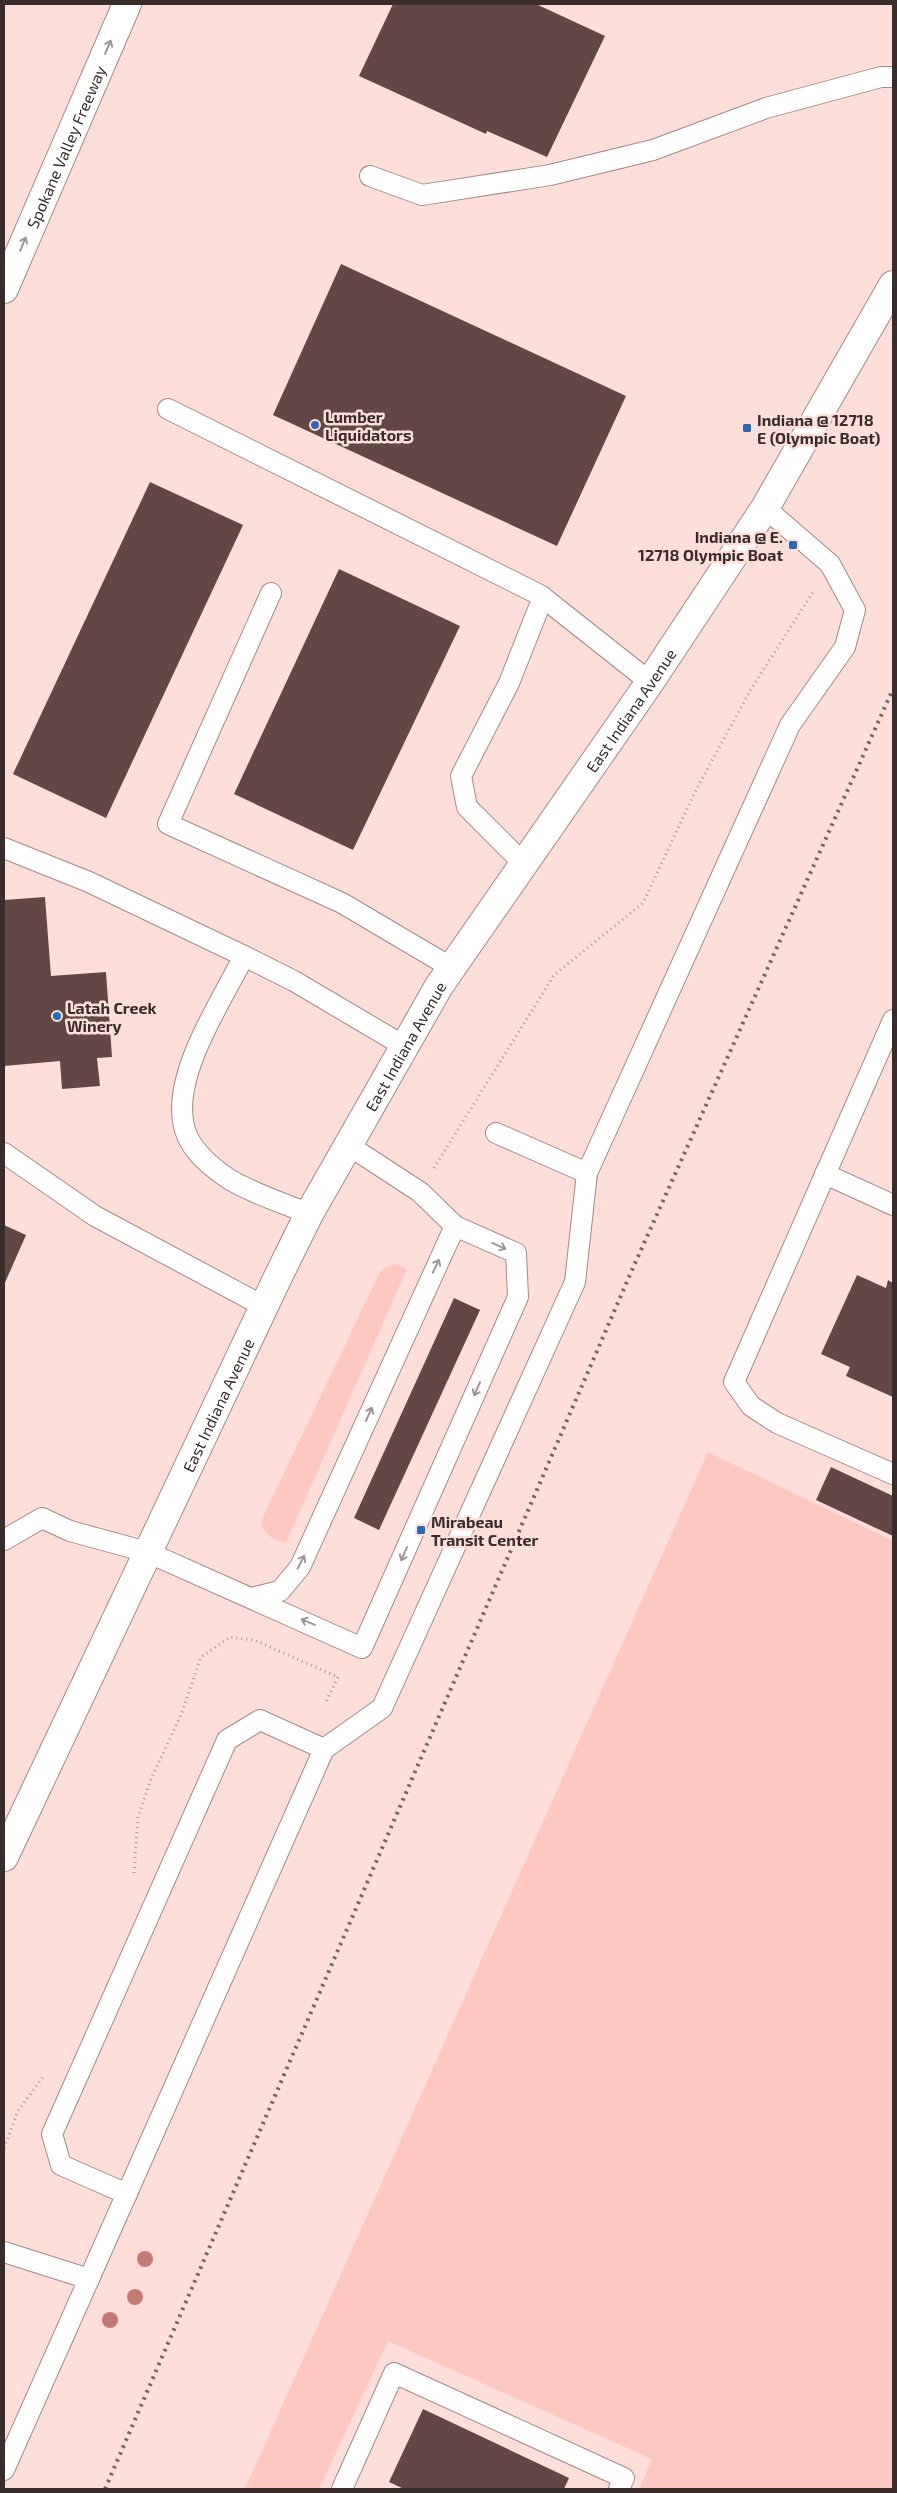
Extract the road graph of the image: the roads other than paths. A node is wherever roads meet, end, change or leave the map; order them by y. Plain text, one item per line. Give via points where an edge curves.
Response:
1 (127, 4) edge
2 (893, 77) edge
3 (370, 176) dead end
4 (893, 286) edge
5 (4, 289) edge
6 (168, 409) dead end
7 (765, 508) junction
8 (271, 593) dead end
9 (543, 597) junction
10 (650, 682) junction
11 (4, 848) edge
12 (524, 864) junction
13 (244, 956) junction
14 (452, 968) junction
15 (893, 1020) edge
16 (404, 1046) junction
17 (496, 1133) dead end
18 (348, 1145) junction
19 (4, 1153) edge
20 (587, 1173) junction
21 (825, 1174) junction
22 (893, 1205) edge
23 (309, 1214) junction
24 (455, 1226) junction
25 (265, 1307) junction
26 (893, 1474) edge
27 (4, 1540) edge
28 (148, 1552) junction
29 (251, 1598) junction
30 (324, 1749) junction
31 (4, 1857) edge
32 (127, 2194) junction
33 (4, 2252) edge
34 (89, 2279) junction
35 (4, 2470) edge
36 (342, 2489) edge
37 (619, 2489) edge

5 -> 1 main road, Spokane Valley Freeway
2 - 3 lane via 881,77 766,108 653,150 550,175 422,195
4 - 7 main road, East Indiana Avenue
6 - 9 lane
7 - 10 main road, East Indiana Avenue
7 - 20 lane via 830,564 856,610 845,647 790,726
8 - 14 lane via 168,824 342,903
9 - 10 lane
9 - 12 lane via 509,682 461,776 467,807
10 - 12 main road, East Indiana Avenue
11 - 13 lane via 89,882
12 - 14 main road, East Indiana Avenue
13 - 16 lane via 294,981
13 - 23 lane via 189,1065 182,1122 192,1146 228,1178
14 - 16 main road, East Indiana Avenue
15 - 21 lane
16 - 18 main road, East Indiana Avenue
17 - 20 lane
18 - 23 main road, East Indiana Avenue
18 - 24 lane via 420,1192
19 - 25 lane via 95,1216
20 - 30 lane via 575,1282 387,1699 382,1708
21 - 22 lane
21 - 26 lane via 734,1382 751,1406 777,1422
23 - 25 main road, East Indiana Avenue
29 -> 24 lane via 280,1591 300,1566
24 -> 29 lane via 516,1253 518,1298 362,1648
25 - 28 main road, East Indiana Avenue
27 - 28 lane via 42,1518 70,1530
28 - 29 lane
28 - 31 main road, East Indiana Avenue
30 - 32 lane
30 - 32 lane via 260,1720 227,1740 52,2134 61,2165
32 - 34 lane
33 - 34 lane
34 - 35 lane
36 - 37 lane via 394,2373 624,2478

